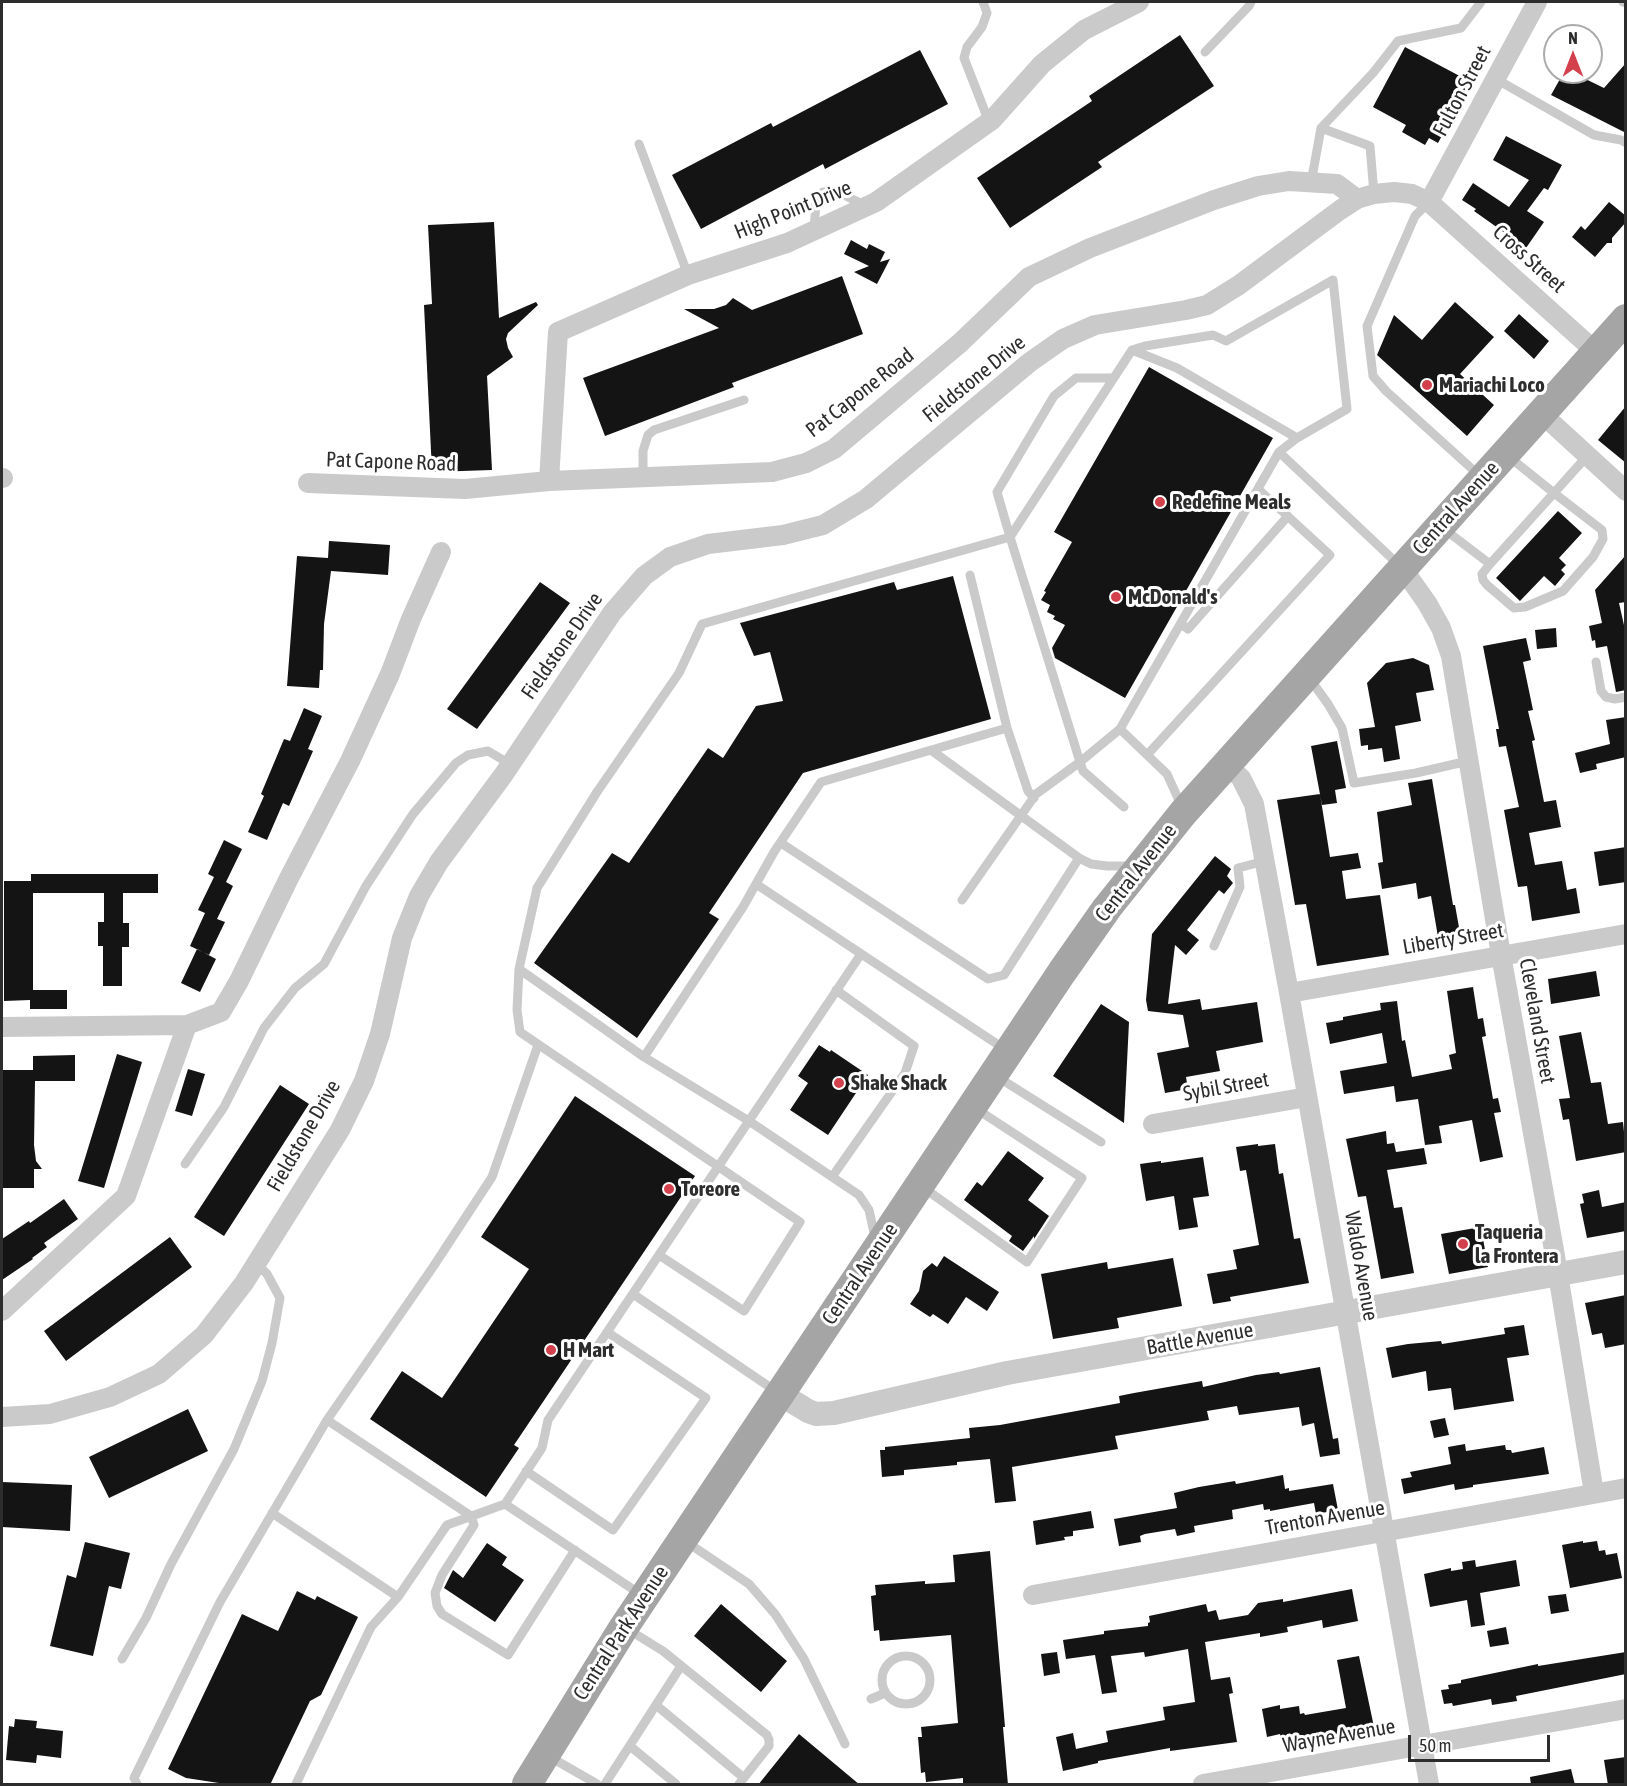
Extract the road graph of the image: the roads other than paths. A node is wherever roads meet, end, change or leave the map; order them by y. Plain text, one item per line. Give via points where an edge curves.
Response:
1 (983, 2) edge
2 (1139, 2) edge
3 (1251, 2) edge
4 (1481, 2) edge
5 (1537, 2) edge
6 (1205, 52) dead end
7 (1496, 79) junction
8 (989, 123) junction
9 (1321, 128) junction
10 (1626, 143) edge
11 (639, 144) dead end
12 (1311, 183) junction
13 (1366, 197) junction
14 (1429, 202) junction
15 (866, 206) junction
16 (814, 231) junction
17 (688, 275) junction
18 (1626, 319) edge
19 (1132, 350) junction
20 (1596, 352) junction
21 (1112, 378) junction
22 (744, 400) dead end
23 (1541, 413) junction
24 (1297, 438) junction
25 (1280, 452) junction
26 (1505, 453) junction
27 (1588, 455) junction
28 (643, 477) junction
29 (1483, 478) junction
30 (549, 481) junction
31 (308, 483) dead end
32 (1258, 489) junction
33 (1626, 491) edge
34 (1554, 493) junction
35 (1288, 516) junction
36 (1440, 526) junction
37 (1010, 537) junction
38 (441, 552) dead end
39 (1490, 564) junction
40 (1403, 569) junction
41 (970, 575) dead end
42 (1181, 624) junction
43 (1596, 662) dead end
44 (1307, 674) junction
45 (1626, 697) edge
46 (1007, 728) junction
47 (1120, 729) junction
48 (931, 750) junction
49 (1147, 755) junction
50 (1470, 761) junction
51 (1080, 762) junction
52 (510, 765) junction
53 (1227, 765) junction
54 (1034, 798) junction
55 (1124, 807) dead end
56 (1183, 813) junction
57 (1022, 815) junction
58 (781, 843) junction
59 (1079, 858) junction
60 (1265, 861) junction
61 (1142, 864) junction
62 (756, 884) junction
63 (962, 900) dead end
64 (1626, 933) edge
65 (1214, 945) dead end
66 (861, 954) junction
67 (1501, 955) junction
68 (519, 969) junction
69 (836, 990) junction
70 (1289, 993) junction
71 (187, 1025) junction
72 (2, 1027) edge
73 (538, 1046) junction
74 (644, 1057) junction
75 (1001, 1063) junction
76 (1307, 1097) junction
77 (972, 1106) junction
78 (749, 1121) junction
79 (1153, 1124) dead end
80 (1101, 1142) dead end
81 (185, 1164) dead end
82 (718, 1167) junction
83 (832, 1177) junction
84 (920, 1185) junction
85 (877, 1249) junction
86 (659, 1255) junction
87 (1626, 1262) edge
88 (256, 1263) junction
89 (1558, 1274) junction
90 (633, 1294) junction
91 (2, 1311) edge
92 (1345, 1312) junction
93 (607, 1332) junction
94 (780, 1394) junction
95 (2, 1417) edge
96 (327, 1420) junction
97 (526, 1471) junction
98 (719, 1485) joint
99 (1626, 1488) edge
100 (1594, 1493) junction
101 (505, 1504) junction
102 (272, 1513) junction
103 (471, 1516) junction
104 (1383, 1532) junction
105 (683, 1540) junction
106 (575, 1550) junction
107 (1034, 1595) dead end
108 (398, 1597) junction
109 (644, 1597) junction
110 (624, 1627) junction
111 (122, 1659) dead end
112 (681, 1666) junction
113 (885, 1693) junction
114 (871, 1699) dead end
115 (656, 1705) junction
116 (1626, 1709) edge
117 (845, 1744) dead end
118 (630, 1746) junction
119 (1422, 1746) junction
120 (545, 1754) junction
121 (741, 1781) edge
122 (137, 1785) edge
123 (296, 1785) edge
124 (527, 1785) edge
125 (597, 1785) edge
126 (606, 1785) edge
127 (676, 1785) edge
128 (1203, 1785) edge
129 (1429, 1785) edge

1 - 8 lane via 987,13 964,58
2 - 8 street, High Point Drive via 1075,37 1042,64
3 - 6 lane
4 - 9 lane via 1461,28 1398,41
5 - 7 street, Fulton Street
7 - 10 lane via 1594,135
7 - 14 street, Fulton Street
8 - 15 street, High Point Drive
9 - 12 lane
9 - 13 lane via 1370,146
11 - 17 lane
12 - 13 street via 1336,184
12 - 28 street, Pat Capone Road via 1289,181 1258,186 1214,200 1090,248 1029,277 960,343 852,434 834,449 806,463 772,472
13 - 14 street via 1394,192 1413,194
13 - 52 street, Fieldstone Drive via 1207,305 1095,325 1063,339 866,499 823,525 783,535 708,544 670,557 644,576 612,613
14 - 20 street, Cross Street
14 - 29 lane via 1415,216 1367,326 1373,376
15 - 16 street, High Point Drive
15 - 16 lane via 836,191 823,192 816,202
16 - 17 street, High Point Drive
17 - 30 street, High Point Drive via 558,332
18 - 20 main road, Central Avenue
19 - 21 lane
19 - 24 lane via 1177,368
19 - 24 lane via 1213,335 1226,341 1333,280 1347,409
20 - 23 main road, Central Avenue
21 - 37 lane
21 - 37 lane via 1076,378 1054,396 997,492
22 - 28 lane via 654,430 643,451
23 - 26 main road, Central Avenue
23 - 27 street
24 - 25 lane
25 - 32 lane
25 - 40 lane
26 - 29 main road, Central Avenue
26 - 34 lane
27 - 33 street
27 - 34 lane
28 - 30 street, Pat Capone Road
29 - 36 main road, Central Avenue
30 - 31 street, Pat Capone Road via 465,489
32 - 35 lane
32 - 42 lane
34 - 39 lane
34 - 39 lane via 1602,530 1603,539 1593,557 1563,591 1514,608 1483,580 1482,574
35 - 42 lane via 1188,628
35 - 49 lane via 1330,555
36 - 39 lane
36 - 40 main road, Central Avenue
37 - 51 lane
37 - 68 lane via 702,624 679,673 537,888
38 - 71 street via 350,761 239,981 221,1012
40 - 44 main road, Central Avenue
40 - 50 street, Cleveland Street via 1427,603 1447,642
41 - 46 lane
42 - 47 lane
43 - 45 lane via 1601,691 1606,697
44 - 50 lane via 1342,728 1354,783
44 - 53 main road, Central Avenue
46 - 48 lane
46 - 54 lane via 1028,791
47 - 49 lane
47 - 51 lane
48 - 57 lane
48 - 58 lane via 825,780
49 - 56 lane via 1167,774
50 - 67 street, Cleveland Street
51 - 54 lane
51 - 55 lane via 1083,771
52 - 81 lane via 488,751 469,755 456,763 413,814 366,886 324,964 295,988 264,1028 224,1107
52 - 88 street, Fieldstone Drive via 419,896 402,938 380,1034 364,1081 340,1130
53 - 56 main road, Central Avenue
53 - 60 street, Waldo Avenue via 1250,794
54 - 57 lane
56 - 61 main road, Central Avenue
57 - 59 lane
57 - 63 lane
58 - 59 lane via 988,979 1004,975
58 - 62 lane
59 - 61 lane via 1107,866
60 - 65 lane via 1238,868 1240,887
60 - 70 street, Waldo Avenue
61 - 75 main road, Central Avenue via 1107,908
62 - 66 lane
62 - 74 lane
64 - 67 street, Liberty Street
66 - 69 lane
66 - 75 lane
67 - 70 street, Liberty Street
67 - 89 street, Cleveland Street
68 - 73 lane via 520,1032
68 - 74 lane
69 - 78 lane
69 - 83 lane via 914,1046 904,1073
70 - 76 street, Waldo Avenue
71 - 72 street
71 - 91 street via 126,1196
73 - 82 lane
73 - 96 lane via 492,1177
74 - 78 lane
75 - 77 main road, Central Avenue
75 - 80 lane
76 - 79 street, Sybil Street
76 - 92 street, Waldo Avenue
77 - 84 main road, Central Avenue
77 - 84 lane via 1082,1178 1027,1262
78 - 82 lane
78 - 83 lane
82 - 86 lane
82 - 86 lane via 800,1222 744,1311
83 - 85 lane via 859,1195 869,1210
84 - 85 main road, Central Avenue
85 - 94 main road, Central Avenue
86 - 90 lane
87 - 89 street, Battle Avenue
88 - 95 street, Fieldstone Drive via 204,1335 159,1374 110,1397 50,1414
88 - 111 lane via 280,1298 262,1381 234,1449
89 - 92 street, Battle Avenue
89 - 100 street, Cleveland Street
90 - 93 lane
90 - 94 lane
92 - 94 street, Battle Avenue via 1007,1374 834,1413 816,1414
92 - 104 street, Waldo Avenue
93 - 97 lane via 548,1420 542,1448
93 - 97 lane via 706,1398 613,1530
94 - 98 main road, Central Avenue
96 - 102 lane
96 - 103 lane
97 - 101 lane
98 - 105 main road, Central Park Avenue
99 - 100 street, Trenton Avenue
100 - 104 street, Trenton Avenue
101 - 103 lane
101 - 106 lane
102 - 108 lane
102 - 122 lane via 220,1602 134,1778
103 - 106 lane via 474,1525 435,1593 437,1606 442,1614 508,1655
103 - 108 lane via 447,1525
104 - 107 street, Trenton Avenue
104 - 119 street, Waldo Avenue
105 - 109 main road, Central Park Avenue
105 - 117 lane via 748,1584 775,1614 804,1659
106 - 109 lane
108 - 123 lane via 371,1627
109 - 110 main road, Central Park Avenue
110 - 112 lane
110 - 120 main road, Central Park Avenue
112 - 115 lane
112 - 121 lane via 767,1735 769,1746
113 - 113 lane via 900,1704 915,1703 930,1685 928,1669 917,1658 893,1660 883,1672
113 - 114 lane
115 - 118 lane
115 - 121 lane
116 - 119 street, Wayne Avenue
118 - 126 lane
118 - 127 lane
119 - 128 street, Wayne Avenue
119 - 129 street, Waldo Avenue
120 - 124 main road, Central Park Avenue
120 - 125 lane

